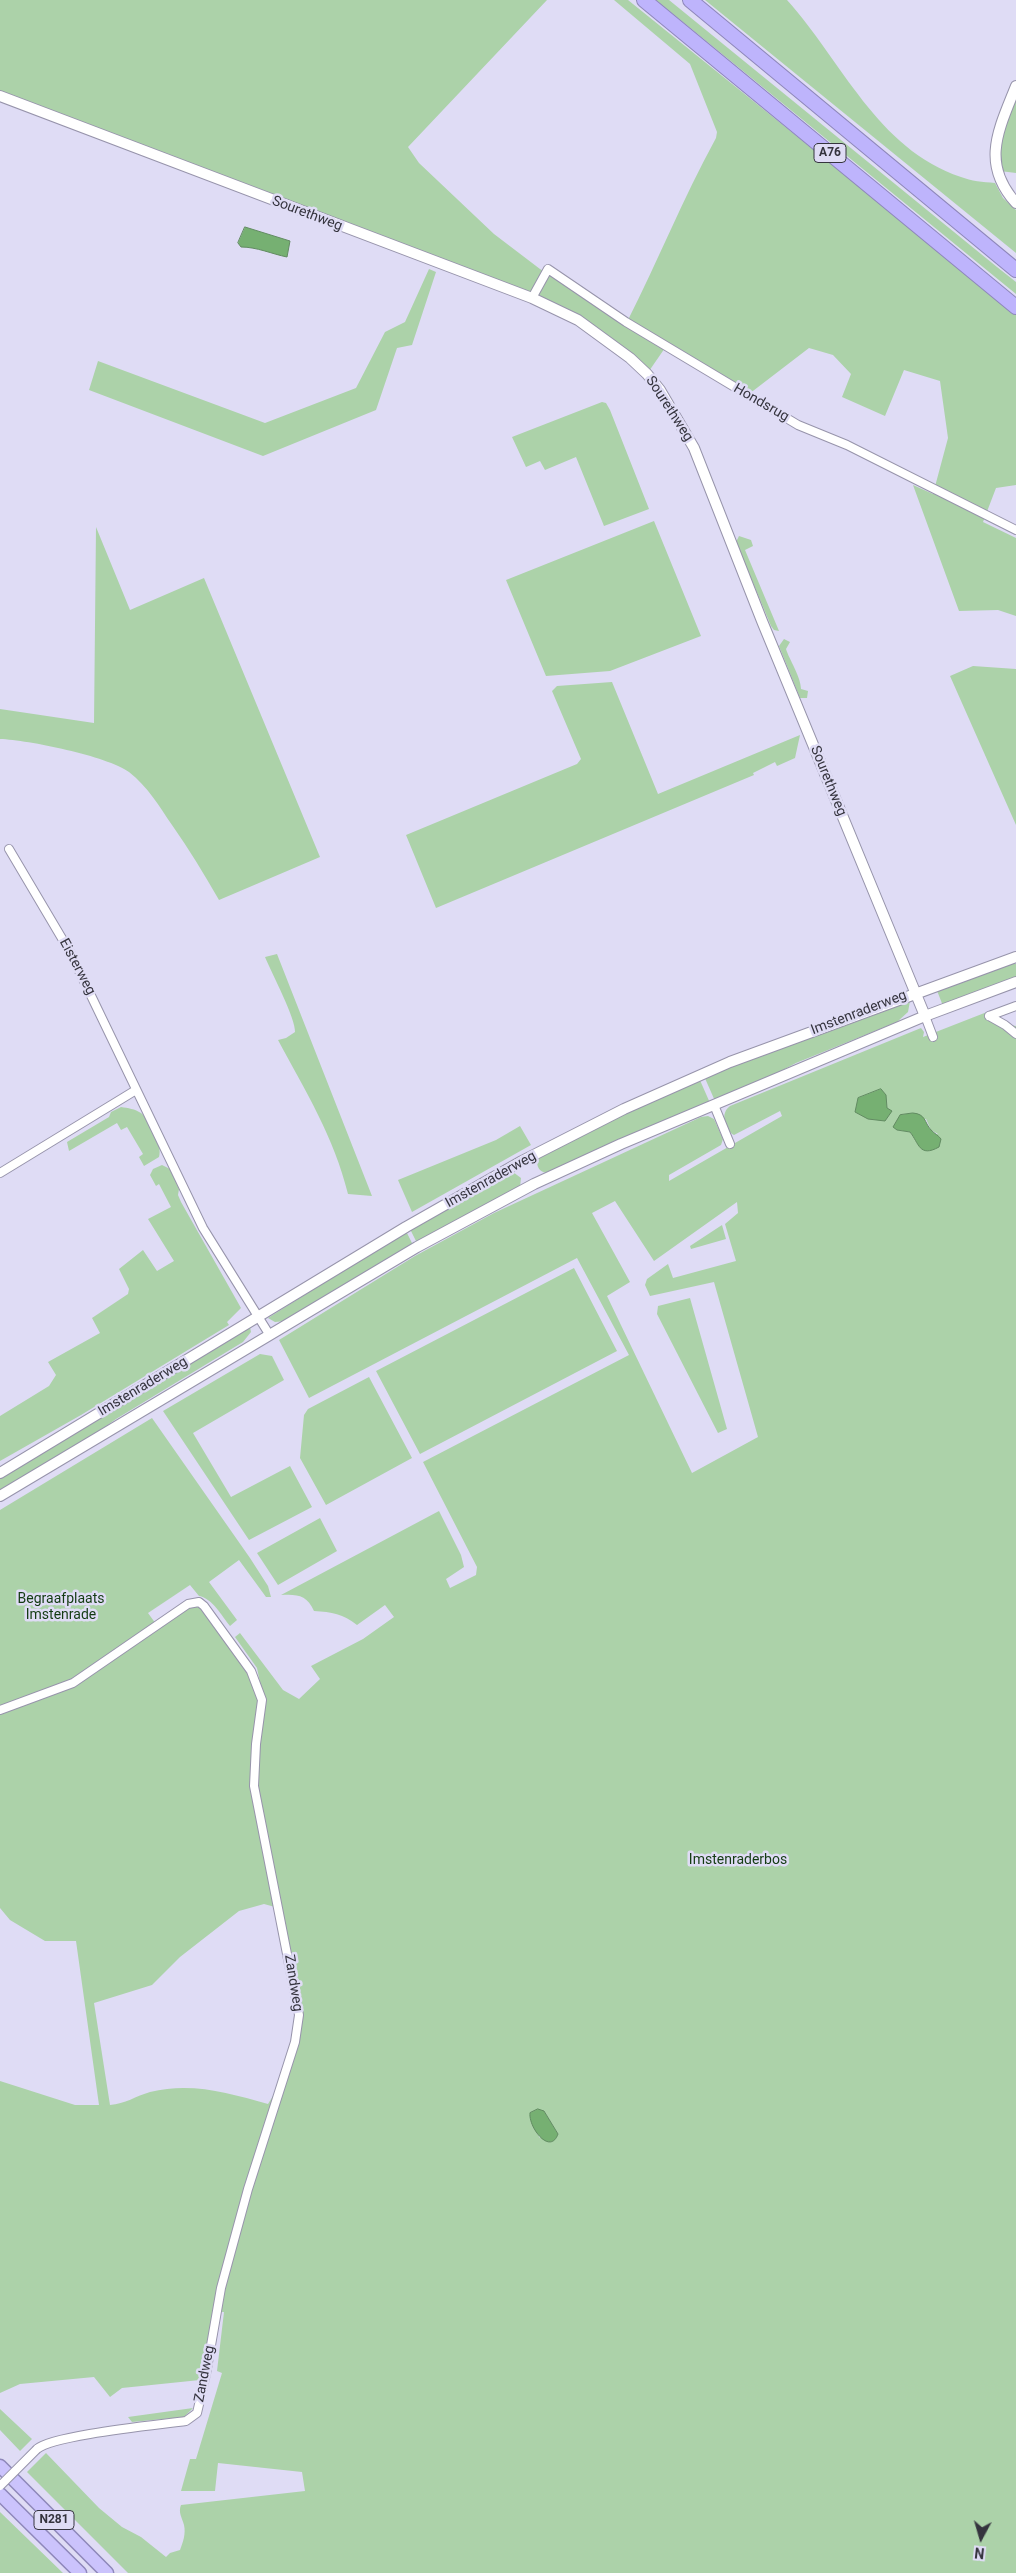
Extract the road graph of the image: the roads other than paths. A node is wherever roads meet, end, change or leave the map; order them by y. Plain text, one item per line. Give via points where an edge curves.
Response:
1 (644, 0) edge
2 (690, 0) edge
3 (1016, 86) edge
4 (0, 96) edge
5 (1016, 203) edge
6 (1016, 270) edge
7 (532, 298) junction
8 (1016, 307) edge
9 (1016, 530) edge
10 (9, 849) dead end
11 (1016, 957) edge
12 (1016, 982) edge
13 (916, 992) junction
14 (1016, 1006) edge
15 (926, 1016) junction
16 (1016, 1034) edge
17 (933, 1037) dead end
18 (136, 1090) junction
19 (714, 1105) junction
20 (730, 1144) dead end
21 (0, 1173) edge
22 (259, 1317) junction
23 (269, 1334) junction
24 (0, 1473) edge
25 (0, 1496) edge
26 (0, 1710) edge
27 (0, 2466) edge
28 (0, 2486) edge
29 (0, 2494) edge
30 (80, 2573) edge
31 (107, 2573) edge

1 - 8 highway, A76
2 - 6 highway, A76
3 - 5 street via 994,152 998,174
4 - 7 street, Sourethweg
7 - 9 street, Hondsrug via 548,269 659,342 798,425 847,445
7 - 13 street, Sourethweg via 578,320 630,358 660,390 694,448
10 - 18 street, Eisterweg via 70,952
11 - 13 street, Imstenraderweg
12 - 15 street, Imstenraderweg
13 - 15 street, Sourethweg
13 - 22 street, Imstenraderweg via 730,1062 624,1109 514,1166
14 - 16 street via 989,1016
15 - 17 street
15 - 19 street, Imstenraderweg
18 - 21 street
18 - 22 street, Eisterweg via 203,1228
19 - 20 street
19 - 23 street, Imstenraderweg via 534,1184 417,1247
22 - 23 street, Eisterweg
22 - 24 street, Imstenraderweg
23 - 25 street, Imstenraderweg
26 - 28 street, Zandweg, bridge via 73,1683 188,1604 199,1602 204,1606 251,1671 262,1700 256,1744 255,1792 299,2015 295,2042 248,2189 221,2288 197,2413 186,2421 44,2443
27 - 31 highway, N281
29 - 30 highway, N281

